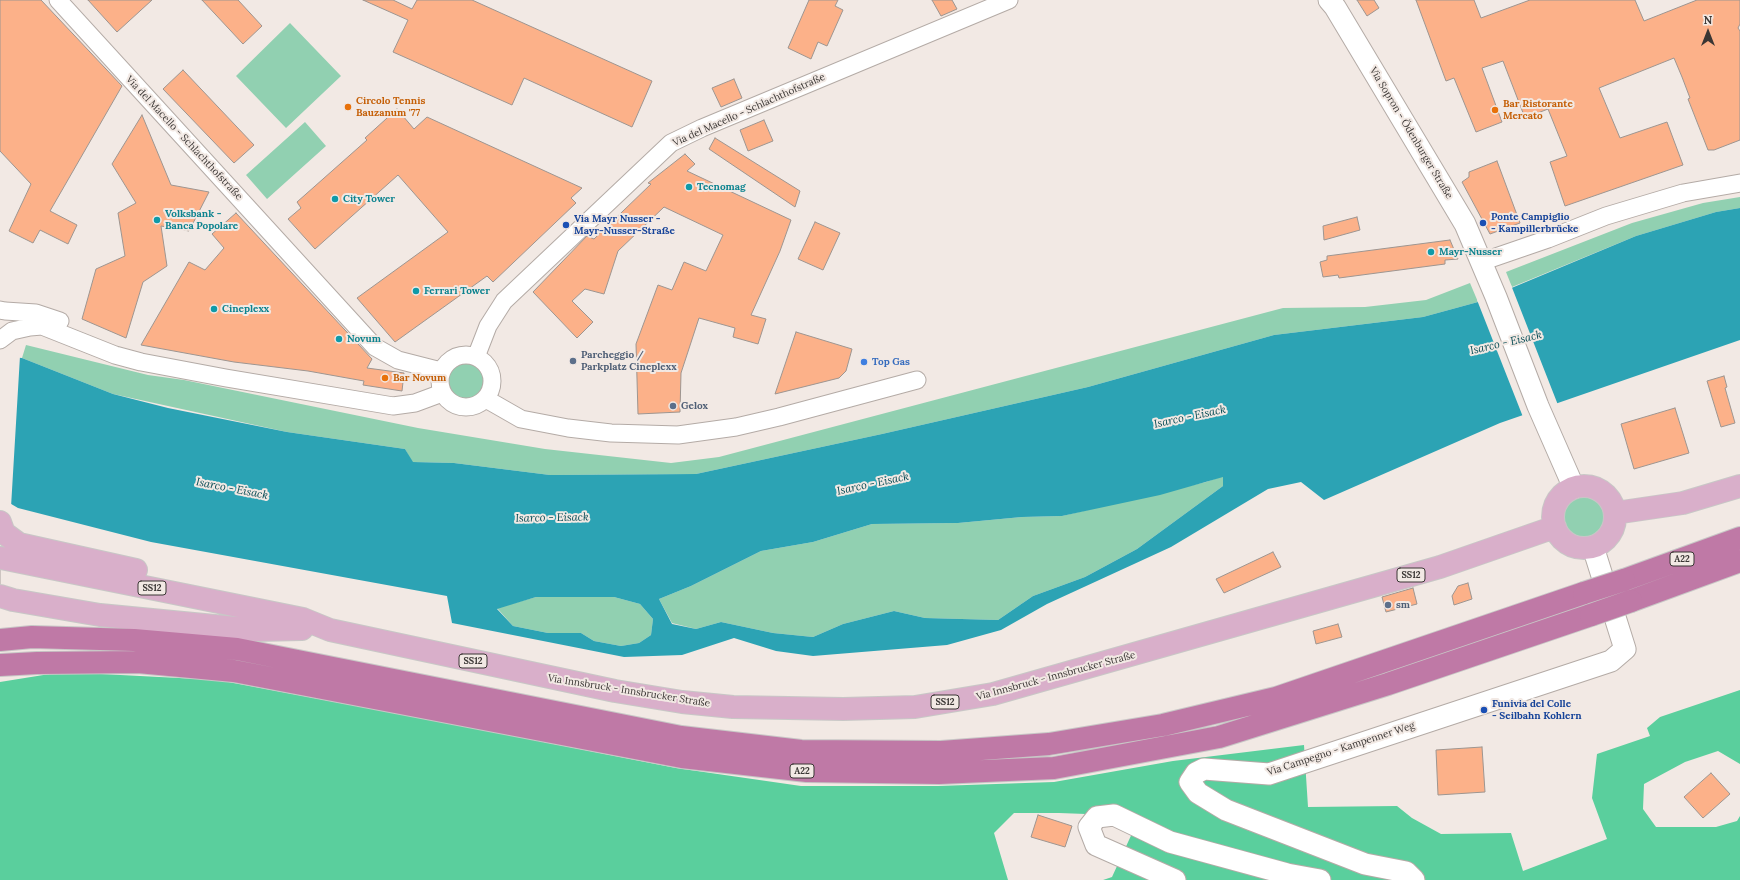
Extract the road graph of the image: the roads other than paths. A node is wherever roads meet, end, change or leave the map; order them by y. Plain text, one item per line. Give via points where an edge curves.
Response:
1 (58, 0) edge
2 (1008, 0) edge
3 (1333, 2) edge
4 (1740, 183) edge
5 (1483, 268) junction
6 (0, 310) edge
7 (0, 340) edge
8 (476, 357) junction
9 (441, 372) junction
10 (917, 380) dead end
11 (268, 384) junction
12 (442, 394) junction
13 (486, 399) junction
14 (1740, 486) edge
15 (1574, 488) junction
16 (1615, 513) junction
17 (0, 522) edge
18 (1555, 528) junction
19 (1740, 538) edge
20 (1592, 547) junction
21 (1740, 561) edge
22 (1, 565) edge
23 (0, 596) edge
24 (302, 624) junction
25 (0, 640) edge
26 (0, 665) edge
27 (1175, 880) edge
28 (1320, 880) edge
29 (1414, 880) edge

1 - 9 street, Via del Macello - Schlachthofstraße via 375,347 398,360
2 - 8 street, Via del Macello - Schlachthofstraße via 671,143 504,301 488,326
3 - 5 street, Via Sopron - Ödenburger Straße via 1465,224
4 - 5 street via 1683,193 1606,216
5 - 15 street, Via Sopron - Ödenburger Straße
6 - 11 street via 36,313 65,322 118,346 228,368
7 - 11 street via 12,331 42,326 115,355 141,362
8 - 9 street via 460,356 445,364
8 - 13 street via 483,361 492,375 491,391
9 - 12 street via 439,378
10 - 13 street via 773,419 736,427 678,434 611,433 568,428 521,419
11 - 12 street via 393,406 415,404
12 - 13 street via 449,402 470,408
14 - 16 main road via 1683,503
15 - 16 main road via 1592,487 1600,491 1612,504
15 - 18 main road via 1566,493 1554,508
16 - 20 main road via 1610,534
17 - 24 main road via 4,533 19,544 263,598
18 - 20 main road via 1570,545
18 - 24 main road, Via Innsbruck - Innsbrucker Straße / SS12 via 1440,567 1061,676 994,694 915,707 732,707 682,702 544,677
19 - 25 highway, A22, bridge via 1276,698 1163,725 1049,744 940,752 801,751 681,737 237,649 134,640 32,637
20 - 29 street, Via Campegno - Kampenner Weg via 1625,649 1611,660 1268,774 1204,769 1190,782 1198,793 1226,810 1365,864 1406,872
21 - 26 highway, A22, bridge via 1388,684 1219,737 1054,768 939,772 807,771 682,757 234,672 138,662
22 - 24 main road, Via Innsbruck - Innsbrucker Straße / SS12
23 - 24 main road via 100,615 256,630
27 - 28 street via 1096,845 1089,826 1097,817 1114,815 1170,842 1287,874

